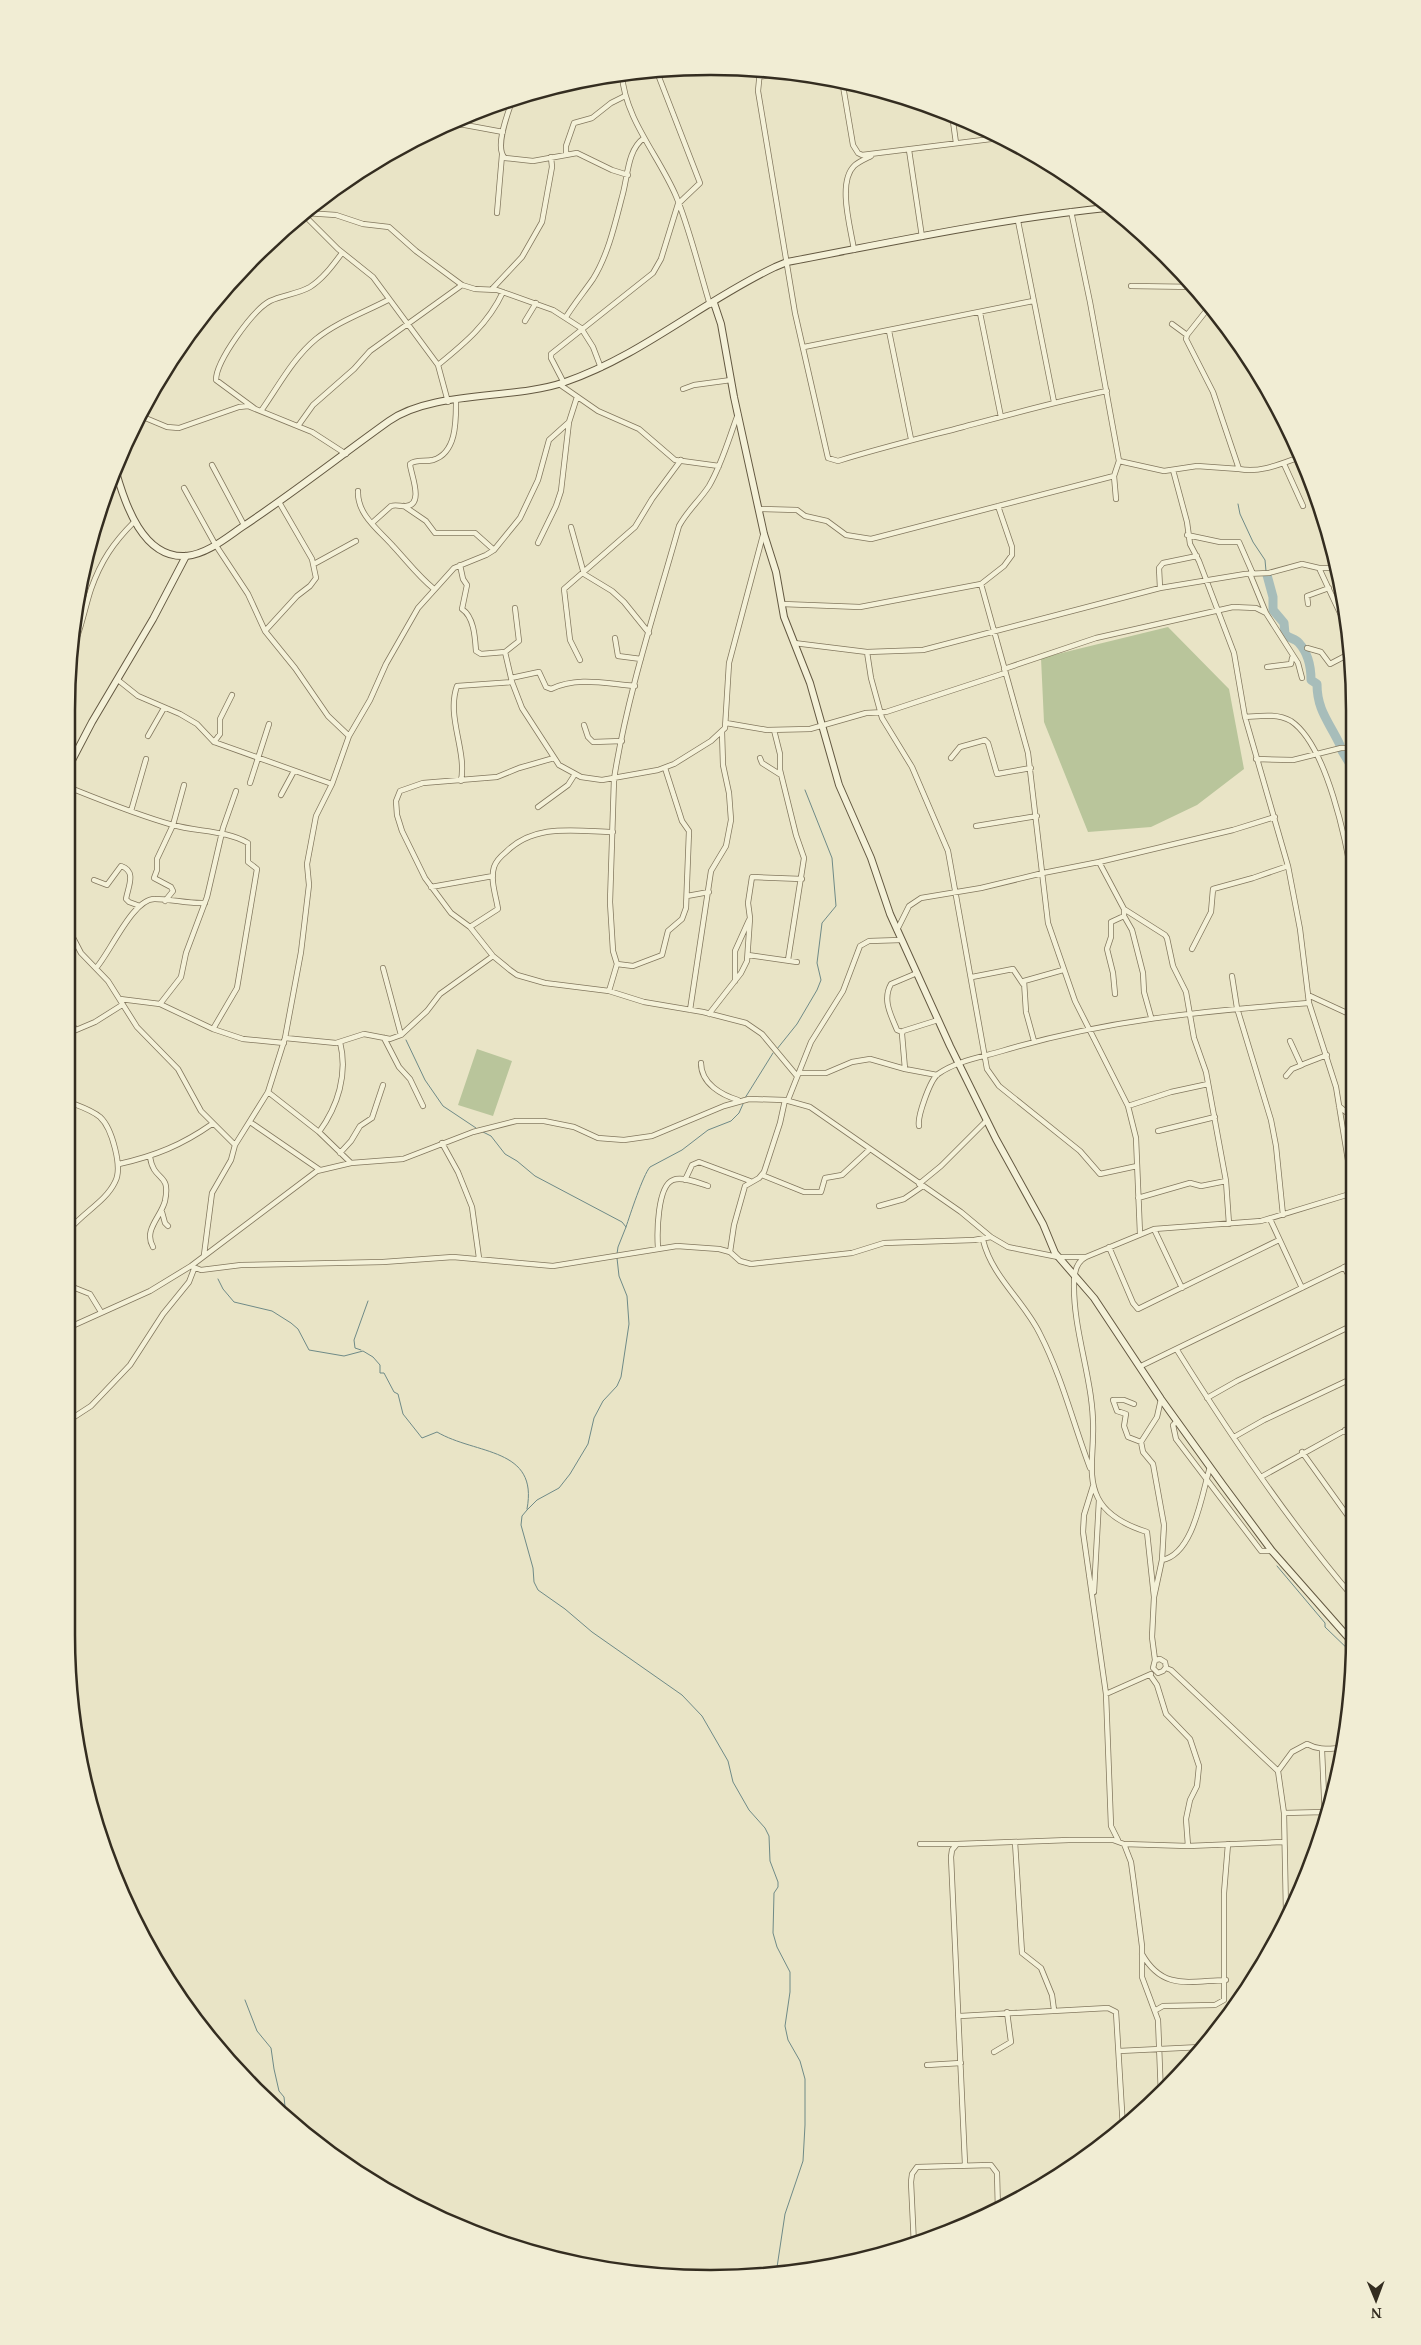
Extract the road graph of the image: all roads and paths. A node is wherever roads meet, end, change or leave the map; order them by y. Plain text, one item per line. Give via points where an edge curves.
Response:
1 (659, 77) edge
2 (759, 77) edge
3 (623, 81) edge
4 (844, 89) edge
5 (626, 96) junction
6 (510, 108) edge
7 (953, 123) edge
8 (463, 125) edge
9 (502, 132) junction
10 (644, 138) junction
11 (988, 139) edge
12 (956, 143) junction
13 (909, 150) junction
14 (566, 154) junction
15 (502, 155) junction
16 (872, 155) junction
17 (552, 157) junction
18 (628, 175) junction
19 (678, 204) junction
20 (1100, 209) edge
21 (1071, 211) junction
22 (498, 213) dead end
23 (314, 214) edge
24 (309, 218) edge
25 (1018, 220) junction
26 (922, 237) junction
27 (854, 250) junction
28 (342, 253) junction
29 (787, 262) junction
30 (462, 285) junction
31 (1132, 286) dead end
32 (1184, 287) edge
33 (492, 289) junction
34 (503, 292) junction
35 (388, 300) junction
36 (1033, 301) junction
37 (536, 303) junction
38 (712, 304) junction
39 (1205, 312) edge
40 (980, 314) junction
41 (566, 317) junction
42 (525, 321) dead end
43 (408, 324) junction
44 (1172, 324) dead end
45 (581, 328) junction
46 (889, 331) junction
47 (1187, 335) junction
48 (804, 347) junction
49 (438, 365) junction
50 (601, 368) junction
51 (731, 380) junction
52 (562, 383) junction
53 (684, 389) dead end
54 (1107, 391) junction
55 (577, 397) junction
56 (456, 401) junction
57 (448, 402) junction
58 (1054, 402) junction
59 (254, 408) junction
60 (261, 410) junction
61 (738, 413) junction
62 (1001, 417) junction
63 (147, 418) edge
64 (569, 422) junction
65 (298, 426) junction
66 (911, 439) junction
67 (346, 454) junction
68 (1294, 459) edge
69 (681, 460) junction
70 (1119, 461) junction
71 (1284, 464) junction
72 (212, 465) dead end
73 (719, 466) junction
74 (1239, 468) junction
75 (1173, 470) junction
76 (1114, 476) junction
77 (119, 479) edge
78 (184, 488) dead end
79 (358, 491) dead end
80 (1116, 499) dead end
81 (279, 502) junction
82 (404, 506) junction
83 (998, 506) junction
84 (1303, 506) dead end
85 (759, 509) junction
86 (134, 522) junction
87 (372, 523) junction
88 (244, 526) junction
89 (571, 527) dead end
90 (764, 534) junction
91 (1187, 535) junction
92 (356, 541) dead end
93 (538, 543) dead end
94 (215, 544) junction
95 (494, 550) junction
96 (186, 556) junction
97 (1197, 556) junction
98 (314, 564) junction
99 (460, 565) junction
100 (1319, 568) junction
101 (1329, 568) edge
102 (584, 574) junction
103 (1252, 574) junction
104 (1206, 580) junction
105 (981, 584) junction
106 (87, 587) edge
107 (1160, 588) junction
108 (1329, 588) junction
109 (91, 589) junction
110 (434, 589) junction
111 (782, 604) junction
112 (1308, 604) dead end
113 (1337, 607) edge
114 (515, 608) dead end
115 (1218, 611) junction
116 (1266, 613) junction
117 (81, 620) edge
118 (265, 631) junction
119 (993, 632) junction
120 (649, 633) junction
121 (615, 638) dead end
122 (794, 643) junction
123 (1307, 648) dead end
124 (505, 652) junction
125 (867, 652) junction
126 (1344, 657) edge
127 (1292, 658) junction
128 (641, 659) junction
129 (580, 660) dead end
130 (1267, 667) dead end
131 (1005, 671) junction
132 (1302, 678) dead end
133 (118, 680) junction
134 (511, 680) junction
135 (635, 686) junction
136 (232, 695) dead end
137 (164, 708) junction
138 (880, 712) junction
139 (1245, 717) junction
140 (726, 723) junction
141 (269, 724) dead end
142 (584, 725) dead end
143 (823, 726) junction
144 (774, 730) junction
145 (722, 732) junction
146 (148, 736) dead end
147 (349, 736) junction
148 (622, 741) junction
149 (214, 742) junction
150 (1346, 748) edge
151 (75, 752) edge
152 (1316, 756) junction
153 (257, 758) junction
154 (554, 758) junction
155 (760, 758) dead end
156 (951, 758) dead end
157 (146, 759) dead end
158 (1256, 759) junction
159 (665, 768) junction
160 (1031, 768) junction
161 (294, 771) junction
162 (575, 774) junction
163 (781, 775) junction
164 (614, 779) junction
165 (461, 781) junction
166 (250, 783) dead end
167 (332, 784) junction
168 (184, 785) dead end
169 (75, 789) edge
170 (236, 790) dead end
171 (281, 795) dead end
172 (538, 807) dead end
173 (131, 811) junction
174 (1036, 816) junction
175 (1275, 817) junction
176 (173, 825) junction
177 (976, 826) dead end
178 (613, 832) junction
179 (222, 834) junction
180 (1346, 851) edge
181 (1099, 862) junction
182 (1288, 866) junction
183 (1043, 873) junction
184 (493, 876) junction
185 (802, 879) junction
186 (94, 880) dead end
187 (431, 887) junction
188 (956, 891) junction
189 (709, 892) junction
190 (687, 896) junction
191 (165, 901) junction
192 (205, 903) junction
193 (140, 906) junction
194 (1124, 909) junction
195 (1124, 916) junction
196 (750, 918) junction
197 (470, 927) junction
198 (897, 930) junction
199 (901, 940) junction
200 (75, 943) edge
201 (1192, 949) dead end
202 (748, 955) junction
203 (493, 956) junction
204 (788, 960) junction
205 (798, 962) dead end
206 (617, 964) junction
207 (96, 968) junction
208 (383, 968) dead end
209 (1063, 970) junction
210 (917, 973) junction
211 (1232, 976) dead end
212 (972, 977) junction
213 (735, 981) junction
214 (1023, 984) junction
215 (609, 991) junction
216 (1115, 994) dead end
217 (1308, 995) junction
218 (120, 999) junction
219 (1309, 1003) junction
220 (122, 1004) junction
221 (160, 1004) junction
222 (1237, 1008) junction
223 (690, 1010) junction
224 (1191, 1013) junction
225 (1346, 1013) edge
226 (709, 1014) junction
227 (1150, 1017) junction
228 (938, 1020) junction
229 (214, 1029) junction
230 (1090, 1029) junction
231 (75, 1030) edge
232 (902, 1032) junction
233 (401, 1035) junction
234 (384, 1038) junction
235 (285, 1040) junction
236 (1034, 1041) junction
237 (1290, 1041) dead end
238 (340, 1042) junction
239 (1327, 1055) junction
240 (984, 1057) junction
241 (701, 1063) dead end
242 (960, 1064) junction
243 (1302, 1065) junction
244 (905, 1069) junction
245 (798, 1074) junction
246 (937, 1075) junction
247 (1286, 1076) dead end
248 (1208, 1084) junction
249 (383, 1085) dead end
250 (268, 1092) junction
251 (786, 1100) junction
252 (739, 1101) junction
253 (75, 1105) edge
254 (422, 1106) dead end
255 (1128, 1106) junction
256 (1339, 1106) junction
257 (1346, 1112) edge
258 (1215, 1117) junction
259 (987, 1120) junction
260 (250, 1122) junction
261 (212, 1124) junction
262 (919, 1126) dead end
263 (1158, 1131) dead end
264 (319, 1132) junction
265 (442, 1143) junction
266 (236, 1145) junction
267 (1346, 1149) edge
268 (869, 1150) junction
269 (340, 1153) junction
270 (150, 1158) junction
271 (119, 1164) junction
272 (351, 1164) junction
273 (1137, 1166) junction
274 (320, 1170) junction
275 (762, 1175) junction
276 (685, 1180) junction
277 (750, 1181) junction
278 (1226, 1181) junction
279 (921, 1185) junction
280 (708, 1186) dead end
281 (1346, 1194) edge
282 (1138, 1198) junction
283 (878, 1206) dead end
284 (162, 1212) junction
285 (1283, 1215) junction
286 (1270, 1219) junction
287 (75, 1224) edge
288 (1229, 1224) junction
289 (168, 1226) dead end
290 (1154, 1229) junction
291 (1140, 1234) junction
292 (991, 1237) junction
293 (983, 1240) junction
294 (1279, 1240) junction
295 (153, 1247) dead end
296 (1109, 1247) junction
297 (658, 1248) junction
298 (730, 1252) junction
299 (204, 1255) junction
300 (1058, 1257) junction
301 (1086, 1257) junction
302 (479, 1258) junction
303 (1344, 1267) joint
304 (192, 1268) junction
305 (1346, 1271) edge
306 (1074, 1273) junction
307 (75, 1288) edge
308 (1182, 1288) junction
309 (1302, 1288) junction
310 (101, 1312) junction
311 (75, 1325) edge
312 (1346, 1328) edge
313 (1177, 1350) junction
314 (1141, 1366) junction
315 (1346, 1381) edge
316 (1207, 1398) junction
317 (1161, 1399) junction
318 (1134, 1404) dead end
319 (75, 1416) edge
320 (1177, 1421) junction
321 (1345, 1430) edge
322 (1234, 1437) junction
323 (1141, 1442) junction
324 (1302, 1452) junction
325 (1210, 1467) junction
326 (1092, 1471) junction
327 (1261, 1477) junction
328 (1206, 1480) junction
329 (1093, 1486) junction
330 (1099, 1500) junction
331 (1346, 1513) edge
332 (1272, 1550) junction
333 (1162, 1560) junction
334 (1346, 1589) edge
335 (1154, 1598) junction
336 (1093, 1601) junction
337 (1346, 1635) edge
338 (1155, 1660) junction
339 (1166, 1668) junction
340 (1156, 1672) junction
341 (1150, 1675) junction
342 (1106, 1694) junction
343 (1336, 1748) edge
344 (1322, 1750) junction
345 (1278, 1771) junction
346 (1324, 1800) edge
347 (1320, 1812) edge
348 (1284, 1813) junction
349 (1015, 1842) junction
350 (1119, 1842) junction
351 (1284, 1842) junction
352 (920, 1844) dead end
353 (957, 1844) junction
354 (1124, 1844) junction
355 (1228, 1844) junction
356 (1188, 1846) junction
357 (1286, 1904) edge
358 (1142, 1954) junction
359 (1226, 1980) junction
360 (1054, 2010) junction
361 (1156, 2010) junction
362 (1007, 2012) junction
363 (960, 2016) junction
364 (1193, 2047) edge
365 (1159, 2049) junction
366 (1120, 2051) junction
367 (994, 2052) dead end
368 (961, 2063) junction
369 (928, 2065) dead end
370 (1160, 2083) edge
371 (1123, 2118) edge
372 (965, 2164) junction
373 (998, 2201) edge
374 (914, 2236) edge

1 - 19 street via 700,183
2 - 29 street via 761,110
3 - 5 street
4 - 16 street via 853,145 858,153
5 - 10 street
5 - 14 street via 611,103 597,116 574,123
6 - 9 street
7 - 12 street
8 - 9 street
9 - 15 street
10 - 18 street via 632,153
10 - 19 street
11 - 12 street
12 - 13 street
13 - 16 street
13 - 26 street
14 - 17 street
14 - 18 street via 583,155 606,168
15 - 17 street via 520,161
15 - 22 street
16 - 27 street via 854,166 847,178 846,209
17 - 33 street via 542,222 522,257
18 - 41 street via 601,262
19 - 38 street
19 - 45 street via 661,259 653,273
20 - 21 street
21 - 25 street
21 - 54 street
23 - 30 street via 336,215 389,228
24 - 28 street
25 - 26 street
25 - 36 street
26 - 27 street
27 - 29 street
28 - 35 street via 367,271
28 - 59 street via 309,288 271,300 260,308 249,318 230,348 217,371 216,380
29 - 38 street
29 - 48 street
30 - 33 street
30 - 43 street
31 - 32 street
33 - 34 street
34 - 37 street
34 - 49 street via 494,312 480,329
35 - 43 street
35 - 60 street via 316,339 300,355
36 - 40 street
36 - 58 street
37 - 41 street
37 - 42 street
38 - 50 street
38 - 51 street via 721,324
39 - 47 street
40 - 46 street
40 - 62 street
41 - 45 street
43 - 49 street
43 - 65 street via 370,351 313,405
44 - 47 street
45 - 50 street
45 - 52 street via 551,355
46 - 48 street
46 - 66 street
47 - 74 street via 1213,392
48 - 66 street via 828,458 838,460
49 - 57 street
50 - 52 street
51 - 53 street via 694,384
51 - 61 street
52 - 55 street
52 - 56 street
54 - 58 street
54 - 70 street
55 - 64 street
55 - 69 street via 598,411 639,429 668,456
56 - 57 street
56 - 82 street via 452,440 438,458 410,464 415,496 412,504
57 - 67 street via 417,408 395,417
58 - 62 street
59 - 60 street
59 - 63 street via 239,408 179,428 167,427
60 - 65 street
61 - 73 street
61 - 85 street
62 - 66 street
64 - 93 street via 561,491
64 - 95 street via 551,437 529,504
65 - 67 street via 324,438
67 - 81 street
68 - 71 street
69 - 73 street
69 - 102 street via 635,527
70 - 75 street
70 - 76 street
71 - 74 street via 1252,470
71 - 84 street
72 - 88 street
73 - 120 street via 701,498 679,526
74 - 75 street via 1197,466
75 - 91 street via 1187,522
76 - 80 street
76 - 83 street
77 - 86 street
78 - 94 street
79 - 87 street via 358,502
81 - 88 street
81 - 98 street
82 - 87 street via 391,506
82 - 95 street via 428,523 435,534 475,533
83 - 85 street via 871,539 846,535 827,521 805,516 796,510
83 - 105 street via 1012,555 1004,566
85 - 90 street
86 - 96 street via 159,547 175,555
86 - 109 street via 112,545
87 - 110 street
88 - 94 street
89 - 102 street
90 - 111 street
90 - 140 street via 729,663
91 - 97 street
91 - 103 street via 1220,542 1239,542
92 - 98 street
94 - 96 street
94 - 118 street via 248,594
95 - 99 street
96 - 133 street
97 - 104 street
97 - 107 street via 1163,562 1159,568
98 - 118 street via 316,578
99 - 110 street
99 - 124 street via 467,585 462,609 474,629 476,651 481,654
100 - 101 street
100 - 103 street via 1302,564
100 - 108 street
102 - 120 street via 612,591
102 - 129 street via 567,585 564,594 571,628 570,640
103 - 104 street
103 - 116 street
104 - 107 street
104 - 115 street
105 - 111 street via 860,607
105 - 119 street
106 - 109 street
107 - 119 street
108 - 112 street via 1307,596
108 - 113 street
109 - 117 street
110 - 147 street via 418,608
111 - 122 street
114 - 124 street via 519,641
115 - 116 street via 1233,607 1254,608
115 - 131 street via 1096,638
115 - 139 street via 1234,653
116 - 127 street
118 - 147 street via 328,716
119 - 125 street via 923,650
119 - 131 street
120 - 128 street
121 - 128 street via 618,656
122 - 125 street
122 - 143 street
123 - 126 street via 1321,652 1330,664
124 - 134 street
125 - 138 street
127 - 130 street via 1291,664
127 - 132 street via 1298,663
128 - 135 street
131 - 138 street
131 - 160 street
133 - 137 street via 138,696
133 - 151 street
134 - 135 street via 539,672 546,687 551,689 590,681
134 - 154 street via 522,708
134 - 165 street via 457,686 454,713 462,760
135 - 148 street
136 - 149 street via 220,719 220,734
137 - 146 street
137 - 149 street via 197,724
138 - 143 street via 866,712
138 - 188 street via 912,766 948,850
139 - 152 street via 1270,716 1290,721 1311,744
139 - 158 street
140 - 144 street
140 - 145 street
141 - 153 street
142 - 148 street via 593,742
143 - 144 street
143 - 198 street via 839,785
144 - 163 street
145 - 159 street
145 - 189 street via 731,820 726,846 711,871
147 - 167 street
148 - 164 street
149 - 153 street
150 - 152 street
152 - 158 street via 1293,760
152 - 180 street via 1340,821
153 - 161 street
153 - 166 street
154 - 162 street via 559,766
154 - 165 street via 498,778
155 - 163 street via 762,763
156 - 160 street via 960,748 985,740 997,774
157 - 173 street
158 - 175 street
159 - 164 street
159 - 190 street via 682,821 689,831
160 - 174 street
161 - 167 street
161 - 171 street
162 - 164 street via 592,779
162 - 172 street via 568,785
163 - 185 street via 804,854
164 - 178 street
165 - 187 street via 414,785 400,791 396,801 402,831
167 - 235 street via 316,816 310,845 301,952
168 - 176 street
169 - 173 street
170 - 179 street
173 - 176 street
174 - 177 street
174 - 183 street
175 - 181 street
175 - 182 street
176 - 179 street
176 - 191 street via 157,859 154,878 171,886 173,891
178 - 184 street via 550,830 534,834 511,847 496,861
178 - 206 street via 612,951
179 - 192 street
179 - 229 street via 248,843 248,862 258,869 238,988
181 - 183 street
181 - 194 street
182 - 201 street via 1213,888 1209,915
182 - 217 street
183 - 188 street
183 - 209 street via 1048,924
184 - 187 street
184 - 197 street via 498,909
185 - 196 street via 752,877 748,903
185 - 204 street
186 - 193 street via 107,884 118,868 126,868 131,879 126,899
187 - 197 street via 451,913
188 - 198 street via 914,902 905,911
188 - 212 street
189 - 190 street
189 - 223 street
190 - 206 street via 684,914 668,931 662,955 634,966
191 - 192 street
191 - 193 street via 153,898
192 - 221 street via 186,954 181,978
193 - 207 street
194 - 195 street
194 - 224 street via 1165,934
195 - 216 street via 1112,922 1107,946
195 - 227 street via 1134,936
196 - 202 street
196 - 213 street via 735,951
197 - 203 street
198 - 199 street
199 - 210 street
199 - 245 street via 869,941 860,946 843,991 811,1042
200 - 207 street via 80,953
202 - 204 street
202 - 213 street
203 - 215 street via 517,975 532,980
203 - 233 street via 440,994
204 - 205 street
206 - 215 street
207 - 218 street
208 - 233 street
209 - 214 street via 1026,979
209 - 230 street
210 - 228 street
210 - 232 street via 890,984 888,990 887,1007 897,1030
211 - 222 street
212 - 214 street via 1013,968
212 - 240 street
213 - 226 street
214 - 236 street
215 - 223 street via 644,1002
217 - 219 street
217 - 225 street
218 - 220 street
218 - 221 street
219 - 222 street
219 - 239 street
220 - 231 street via 95,1022
220 - 261 street via 145,1038 178,1069 196,1104
221 - 229 street
222 - 224 street
222 - 285 street via 1271,1120
223 - 226 street
224 - 227 street
224 - 248 street via 1194,1038
226 - 245 street via 746,1023 756,1029
227 - 230 street
228 - 232 street
228 - 242 street
229 - 235 street via 242,1039
230 - 236 street
230 - 255 street
232 - 244 street
233 - 234 street
234 - 238 street via 364,1034
234 - 254 street via 399,1068 410,1079
235 - 238 street
235 - 250 street
236 - 240 street
237 - 243 street
238 - 264 street via 343,1057 341,1086 330,1117
239 - 243 street
239 - 256 street
240 - 242 street
240 - 273 street via 987,1069 998,1086 1080,1151 1100,1174
241 - 252 street via 716,1091
242 - 246 street
242 - 259 street
243 - 247 street via 1290,1070
244 - 245 street via 870,1059 826,1072
244 - 246 street
245 - 251 street
246 - 262 street via 920,1114
248 - 255 street
248 - 258 street
249 - 269 street via 372,1118 360,1126
250 - 260 street
250 - 264 street
251 - 252 street via 758,1098
251 - 268 street via 810,1107
251 - 275 street
252 - 265 street via 674,1128 640,1138 604,1139 568,1126 527,1120 483,1128
253 - 271 street via 97,1114 104,1121
255 - 273 street via 1136,1138
256 - 257 street
256 - 267 street
258 - 263 street
258 - 278 street
259 - 279 street
259 - 300 street
260 - 266 street
260 - 274 street
261 - 266 street
261 - 270 street via 187,1141
264 - 269 street
265 - 272 street via 402,1159
265 - 302 street via 472,1207
266 - 299 street via 212,1193
268 - 275 street via 842,1175 825,1178 821,1192 801,1191
268 - 279 street
269 - 272 street
270 - 271 street
270 - 284 street via 154,1172 167,1184
271 - 287 street via 117,1180 110,1191
272 - 274 street
273 - 282 street
274 - 299 street via 310,1174
275 - 277 street
276 - 277 street via 692,1165 699,1162
276 - 280 street
276 - 297 street via 672,1180 664,1188
277 - 298 street via 741,1199
278 - 282 street via 1201,1186 1190,1184
278 - 288 street
279 - 283 street via 904,1199
279 - 292 street
281 - 285 street
282 - 291 street
284 - 289 street
284 - 295 street via 152,1227 149,1241
285 - 286 street
286 - 288 street
286 - 294 street
288 - 290 street
290 - 291 street
290 - 308 street
291 - 296 street
292 - 293 street
292 - 300 street via 1016,1250
293 - 298 street via 884,1243 852,1253 751,1264 740,1261
293 - 326 street via 986,1255 1033,1320 1053,1358
294 - 308 street
294 - 309 street
296 - 301 street
296 - 308 street via 1138,1309
297 - 298 street via 702,1246
297 - 302 street via 553,1266
299 - 304 street
300 - 301 street
300 - 306 street
301 - 306 street via 1078,1263
302 - 304 street
303 - 305 street
303 - 309 street
304 - 310 street
304 - 319 street via 189,1282 160,1318 130,1365 91,1406
306 - 314 street
306 - 326 street via 1077,1321 1092,1405
307 - 310 street via 90,1294
309 - 313 street
310 - 311 street
312 - 316 street
313 - 314 street
313 - 316 street
314 - 317 street
315 - 322 street
316 - 322 street
317 - 320 street
317 - 323 street via 1157,1417
318 - 323 street via 1113,1400 1118,1411 1126,1414 1124,1426 1128,1437
320 - 325 street
320 - 328 street via 1173,1425 1176,1439
321 - 324 street
322 - 327 street
323 - 333 street via 1153,1464 1164,1525
324 - 327 street
324 - 331 street
325 - 328 street
325 - 332 street
326 - 329 street
327 - 334 street
328 - 332 street via 1261,1551
328 - 333 street via 1197,1519 1186,1540 1176,1553
329 - 330 street
329 - 336 street via 1084,1515 1083,1532
330 - 335 street via 1115,1518 1147,1532
330 - 336 street
332 - 337 street
333 - 335 street
335 - 338 street via 1152,1637
336 - 342 street
338 - 339 street via 1164,1660
338 - 340 street via 1152,1666
339 - 340 street
339 - 345 street
340 - 341 street
341 - 342 street
341 - 356 street via 1157,1685 1166,1714 1190,1738 1199,1766 1198,1786 1190,1800 1186,1819
342 - 350 street via 1111,1826
343 - 344 street
344 - 345 street via 1307,1744 1297,1748
344 - 346 street
345 - 348 street
347 - 348 street
348 - 351 street
349 - 350 street
349 - 353 street
349 - 360 street via 1022,1953 1041,1968 1052,1995
350 - 354 street
351 - 355 street
351 - 357 street
352 - 353 street
353 - 363 street via 952,1850 952,1857
354 - 356 street
354 - 358 street via 1133,1873
355 - 356 street
355 - 359 street via 1224,1894
358 - 359 street via 1154,1972 1168,1981
358 - 361 street via 1142,1977
359 - 361 street via 1225,1998 1221,2004 1163,2006
360 - 362 street
360 - 366 street via 1108,2008 1116,2012
361 - 365 street
362 - 363 street
362 - 367 street via 1011,2042
363 - 368 street
364 - 365 street
365 - 366 street
365 - 370 street
366 - 371 street
368 - 369 street
368 - 372 street
372 - 373 street via 988,2164 996,2168
372 - 374 street via 914,2170

